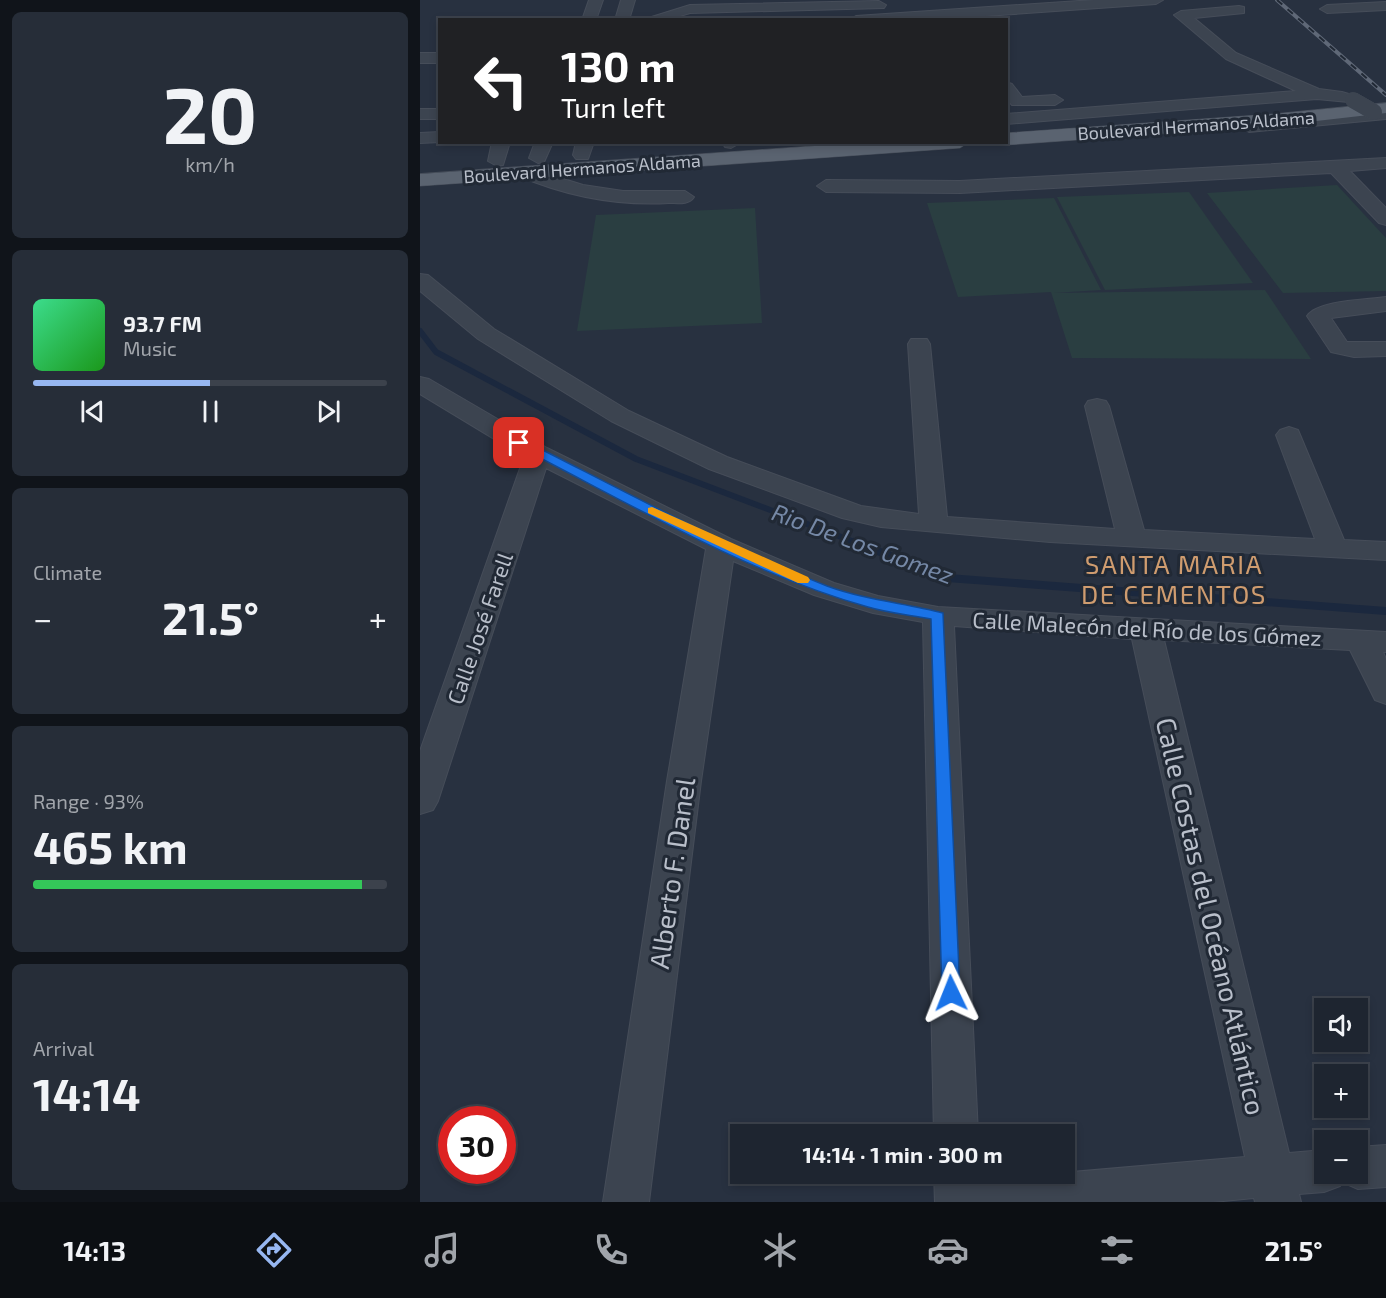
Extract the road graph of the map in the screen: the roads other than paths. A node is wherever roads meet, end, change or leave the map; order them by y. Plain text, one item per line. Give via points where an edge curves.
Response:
1 (596, 0) edge
2 (628, 0) edge
3 (687, 0) edge
4 (911, 3) dead end
5 (1158, 3) edge
6 (1386, 6) edge
7 (701, 9) junction
8 (1327, 9) dead end
9 (1239, 10) dead end
10 (1184, 14) junction
11 (743, 15) edge
12 (957, 16) edge
13 (590, 18) edge
14 (623, 18) edge
15 (655, 18) edge
16 (906, 18) edge
17 (1008, 22) edge
18 (420, 58) edge
19 (438, 58) edge
20 (1237, 85) dead end
21 (1008, 90) edge
22 (1386, 93) edge
23 (1317, 94) junction
24 (1063, 99) junction
25 (1350, 99) junction
26 (1383, 111) edge
27 (1079, 112) junction
28 (420, 114) edge
29 (438, 114) edge
30 (1008, 120) edge
31 (1008, 130) edge
32 (438, 137) edge
33 (420, 138) edge
34 (1008, 139) edge
35 (711, 144) edge
36 (922, 144) edge
37 (583, 149) edge
38 (499, 152) edge
39 (535, 158) edge
40 (561, 163) junction
41 (1386, 163) edge
42 (420, 167) edge
43 (1336, 167) junction
44 (420, 180) edge
45 (826, 186) dead end
46 (685, 197) dead end
47 (1386, 219) edge
48 (420, 280) edge
49 (1382, 310) edge
50 (919, 344) dead end
51 (1386, 349) edge
52 (420, 384) edge
53 (1097, 406) dead end
54 (1289, 435) dead end
55 (538, 454) junction
56 (934, 524) junction
57 (1131, 536) junction
58 (721, 545) junction
59 (1333, 548) junction
60 (1386, 551) edge
61 (938, 616) junction
62 (1146, 630) junction
63 (1374, 641) edge
64 (1386, 693) edge
65 (420, 801) edge
66 (956, 1124) edge
67 (1386, 1166) edge
68 (1368, 1167) edge
69 (1314, 1174) edge
70 (957, 1184) edge
71 (1275, 1188) edge
72 (626, 1202) edge
73 (958, 1202) edge
74 (978, 1202) edge

1 - 13 street
2 - 14 street
3 - 7 street
4 - 11 street
5 - 10 street
5 - 12 street
5 - 17 street
6 - 8 street
7 - 11 street
7 - 15 street via 680,10
9 - 10 street
10 - 23 street via 1231,56
12 - 16 street
18 - 19 street
20 - 24 street
21 - 24 street via 1018,102
22 - 25 street
23 - 25 street
23 - 27 street
24 - 27 street
25 - 26 street, bridge
26 - 31 main road, Boulevard Hermanos Aldama via 1281,112
26 - 34 main road, Boulevard Hermanos Aldama
27 - 30 street
28 - 29 street
32 - 33 street
35 - 37 main road, Boulevard Hermanos Aldama
36 - 40 main road, Boulevard Hermanos Aldama
37 - 40 main road, Boulevard Hermanos Aldama
38 - 39 main road, Boulevard Hermanos Aldama
38 - 42 main road, Boulevard Hermanos Aldama
39 - 40 main road, Boulevard Hermanos Aldama
39 - 44 main road, Boulevard Hermanos Aldama
39 - 46 street via 554,185 630,198
41 - 43 street
43 - 45 street via 960,187
43 - 47 street
48 - 56 street via 486,334 620,416 670,441 718,463 852,512
49 - 51 street via 1325,312 1318,316 1339,347
50 - 56 street
52 - 55 street, Calle Malecón del Río de los Gómez
53 - 57 street
54 - 59 street
55 - 58 street, Calle Malecón del Río de los Gómez
55 - 65 street, Calle José Farell
56 - 57 street
57 - 59 street
58 - 61 street, Calle Malecón del Río de los Gómez via 824,589 873,604
58 - 72 street, Alberto F. Danel
59 - 60 street
61 - 62 street, Calle Malecón del Río de los Gómez
61 - 66 street
62 - 63 street, Calle Malecón del Río de los Gómez
62 - 71 street, Calle Costas del Océano Atlántico
63 - 64 street
67 - 68 street
69 - 71 street
70 - 73 street
71 - 74 street

